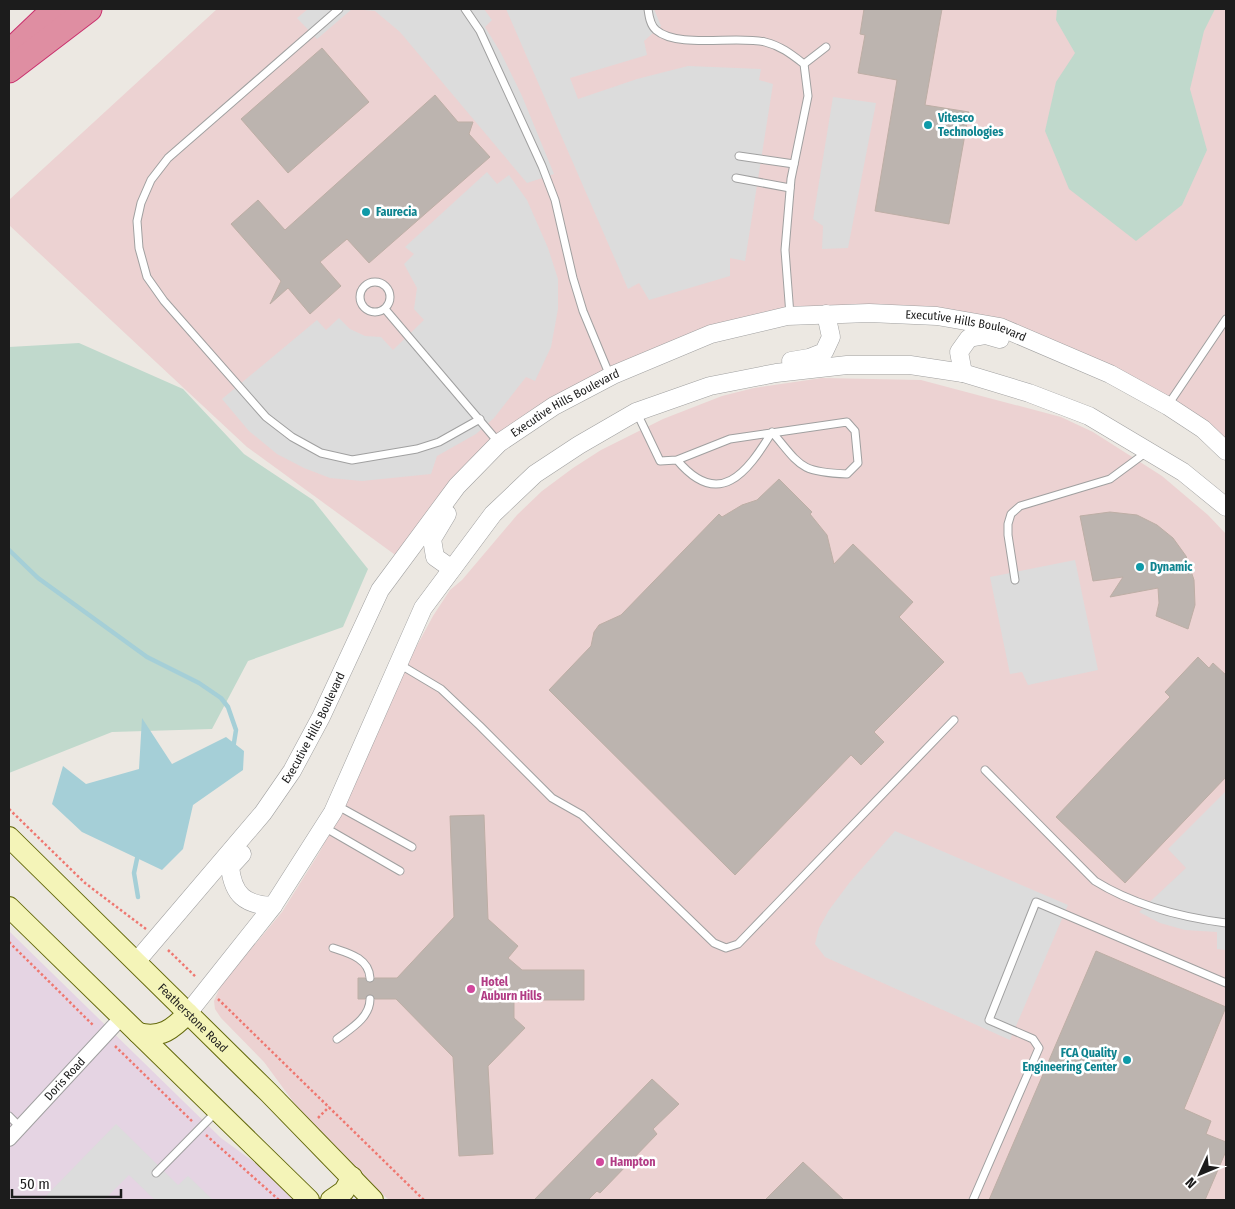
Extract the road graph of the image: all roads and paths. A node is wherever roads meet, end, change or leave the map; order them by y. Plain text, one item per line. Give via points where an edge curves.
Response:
1 (55, 9) edge
2 (89, 9) edge
3 (339, 9) edge
4 (465, 9) edge
5 (648, 9) edge
6 (826, 47) dead end
7 (9, 54) edge
8 (804, 64) junction
9 (9, 70) edge
10 (739, 156) dead end
11 (794, 164) junction
12 (736, 178) dead end
13 (790, 188) junction
14 (385, 309) junction
15 (826, 314) junction
16 (790, 316) junction
17 (1226, 319) edge
18 (1062, 353) junction
19 (963, 373) junction
20 (610, 377) junction
21 (710, 386) junction
22 (1168, 406) junction
23 (636, 412) junction
24 (480, 419) junction
25 (772, 432) junction
26 (499, 443) junction
27 (1148, 451) junction
28 (1226, 451) edge
29 (677, 460) junction
30 (1224, 504) edge
31 (452, 569) junction
32 (1015, 580) dead end
33 (397, 663) junction
34 (954, 720) dead end
35 (984, 770) dead end
36 (292, 771) junction
37 (336, 805) junction
38 (9, 809) edge
39 (324, 827) junction
40 (9, 837) edge
41 (412, 847) dead end
42 (400, 870) dead end
43 (273, 906) junction
44 (9, 907) edge
45 (1226, 923) edge
46 (148, 931) dead end
47 (9, 942) edge
48 (164, 946) dead end
49 (333, 948) dead end
50 (136, 962) junction
51 (370, 978) dead end
52 (202, 982) dead end
53 (1226, 983) edge
54 (216, 997) dead end
55 (370, 999) dead end
56 (188, 1012) junction
57 (122, 1018) junction
58 (88, 1020) dead end
59 (138, 1033) junction
60 (337, 1039) dead end
61 (119, 1050) dead end
62 (164, 1083) dead end
63 (159, 1089) junction
64 (329, 1106) junction
65 (218, 1110) junction
66 (9, 1116) edge
67 (189, 1118) dead end
68 (313, 1122) dead end
69 (20, 1127) junction
70 (9, 1139) edge
71 (211, 1140) dead end
72 (156, 1173) dead end
73 (352, 1178) junction
74 (310, 1199) edge
75 (280, 1200) edge
76 (331, 1200) edge
77 (373, 1200) edge
78 (424, 1200) edge
79 (973, 1200) edge

1 - 7 highway
2 - 9 highway
3 - 24 lane via 168,158 152,180 137,221 139,248 148,277 164,301 266,417 321,453 352,460 417,449 439,442
4 - 20 lane via 480,31 542,166 555,200 583,311
5 - 8 lane via 656,30 672,38 737,38 764,42 784,48
6 - 8 lane
8 - 11 lane via 808,96
10 - 11 lane
11 - 13 lane
12 - 13 lane
13 - 16 lane via 785,250
14 - 14 lane via 390,298 387,286 376,281 365,285 359,295 362,307 373,312
14 - 24 lane
15 - 16 street, Executive Hills Boulevard
15 - 18 street, Executive Hills Boulevard via 937,316 1000,328
15 - 21 street via 831,337 824,352 809,358 742,370
16 - 20 street, Executive Hills Boulevard via 711,334
17 - 22 lane
18 - 19 street via 986,335 969,338 959,352
18 - 22 street, Executive Hills Boulevard via 1110,374
19 - 21 street via 910,365 847,364
19 - 27 street via 1089,416
20 - 26 street, Executive Hills Boulevard via 554,406
21 - 23 street
22 - 28 street, Executive Hills Boulevard via 1203,429
23 - 29 lane via 660,462
23 - 31 street via 535,474 493,514
24 - 26 lane
25 - 25 lane via 848,422 855,431 858,463 847,474 805,469
25 - 29 lane via 730,439
25 - 29 lane via 747,469 730,481 703,482 688,474
26 - 31 street via 481,475 444,518 432,539 436,558
26 - 36 street, Executive Hills Boulevard via 457,486 380,590
27 - 30 street via 1183,472
27 - 32 lane via 1110,479 1020,506 1011,514 1008,535
31 - 33 street via 423,608
33 - 34 lane via 441,689 552,798 582,815 714,944 726,948 738,944
33 - 37 street
35 - 45 lane via 1076,863 1113,893 1163,911
36 - 43 street via 276,807 255,840 230,867 232,884 244,900
36 - 50 street, Executive Hills Boulevard via 263,814
37 - 39 street
37 - 41 lane
38 - 46 path via 86,883
39 - 42 lane
39 - 43 street
40 - 50 main road, Featherstone Road
43 - 56 street
44 - 57 main road
47 - 58 path
48 - 52 path
49 - 51 lane via 360,959 370,972
50 - 56 main road, Featherstone Road
53 - 79 lane via 1036,902 989,1020 1033,1039 1039,1048
54 - 64 path
55 - 60 lane via 364,1017
56 - 59 main road via 165,1033
56 - 73 main road, Featherstone Road
57 - 59 main road
57 - 69 street, Doris Road
59 - 65 main road
61 - 63 path
62 - 63 path
63 - 67 path
64 - 68 path
64 - 78 path
65 - 72 lane
65 - 74 main road
66 - 69 lane
69 - 70 street, Doris Road
71 - 75 path
73 - 76 main road via 344,1191
73 - 77 main road, Featherstone Road

